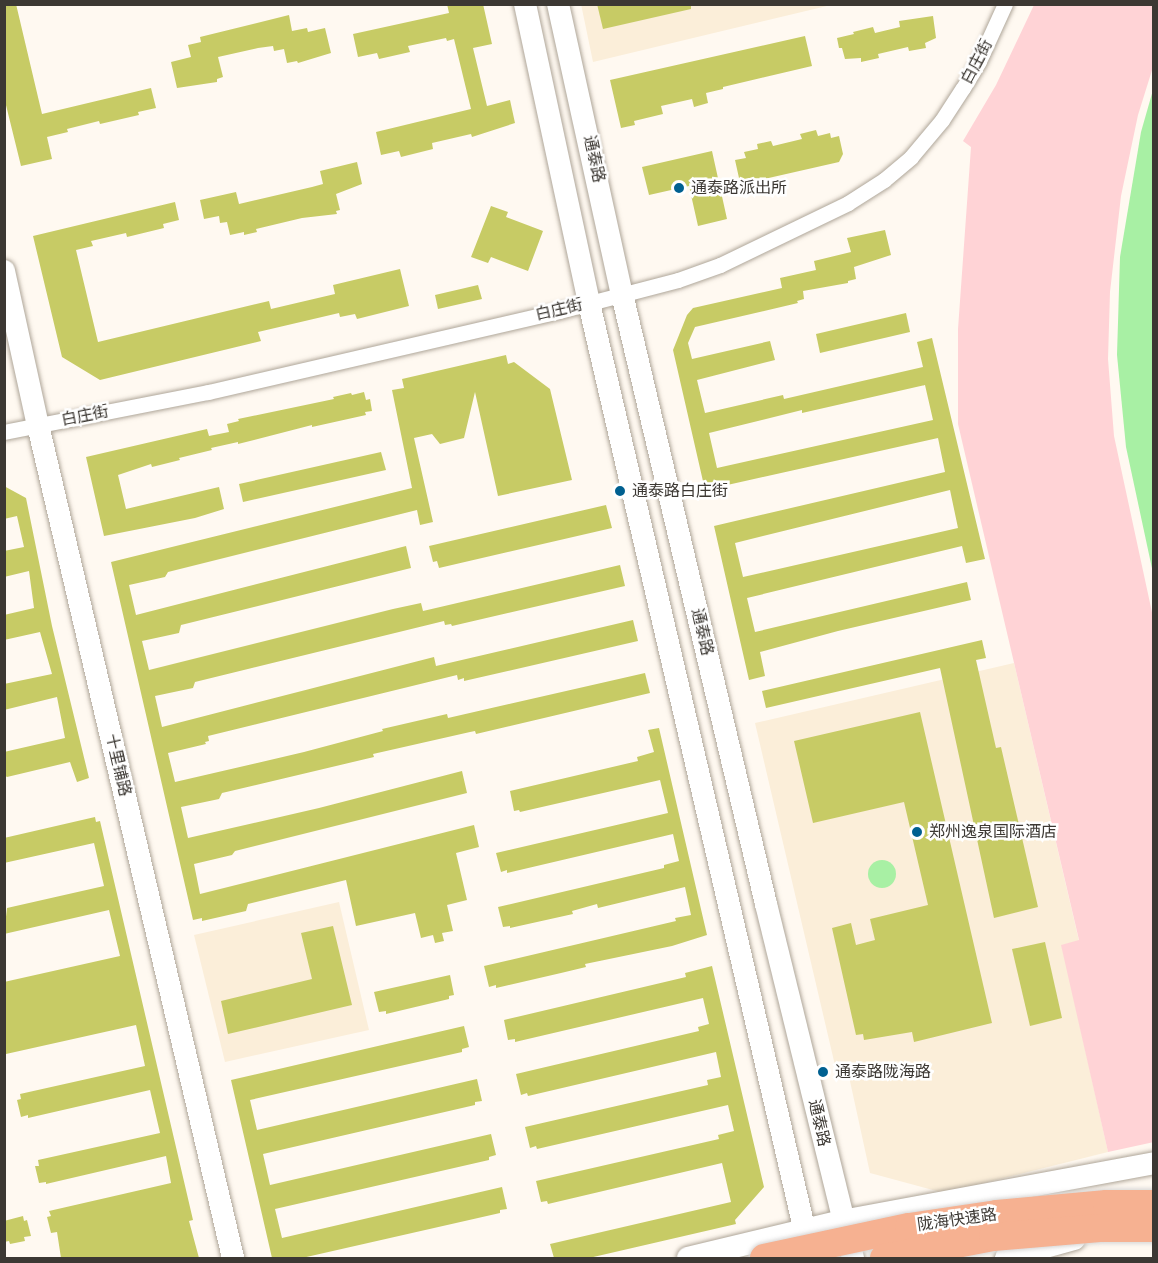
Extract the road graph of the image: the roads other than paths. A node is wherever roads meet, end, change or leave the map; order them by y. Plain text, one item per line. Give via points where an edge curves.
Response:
1 (525, 4) edge
2 (558, 4) edge
3 (1005, 4) edge
4 (4, 271) edge
5 (622, 294) junction
6 (589, 303) junction
7 (38, 425) junction
8 (4, 432) edge
9 (1154, 1163) edge
10 (1154, 1204) edge
11 (1154, 1215) edge
12 (842, 1221) junction
13 (1154, 1228) edge
14 (804, 1231) junction
15 (233, 1258) edge
16 (688, 1258) edge
17 (764, 1258) edge
18 (811, 1258) edge
19 (853, 1258) edge
20 (884, 1258) edge
21 (1006, 1258) edge

1 - 6 street, 通泰路
2 - 5 street, 通泰路
3 - 5 street, 白庄街 via 980,61 942,120 911,157 884,180 822,218 740,256 678,280
4 - 7 street, 十里铺路
5 - 6 street, 白庄街
5 - 12 street, 通泰路
6 - 7 street, 白庄街 via 208,392
6 - 14 street, 通泰路
7 - 8 street, 白庄街
7 - 15 street, 十里铺路
9 - 12 street
10 - 17 highway, 陇海快速路, bridge via 997,1214 909,1227
11 - 21 street
12 - 14 street
12 - 19 street, 通泰路
13 - 20 highway, 陇海快速路, bridge via 1100,1228 993,1237
14 - 16 street
14 - 18 street, 通泰路

